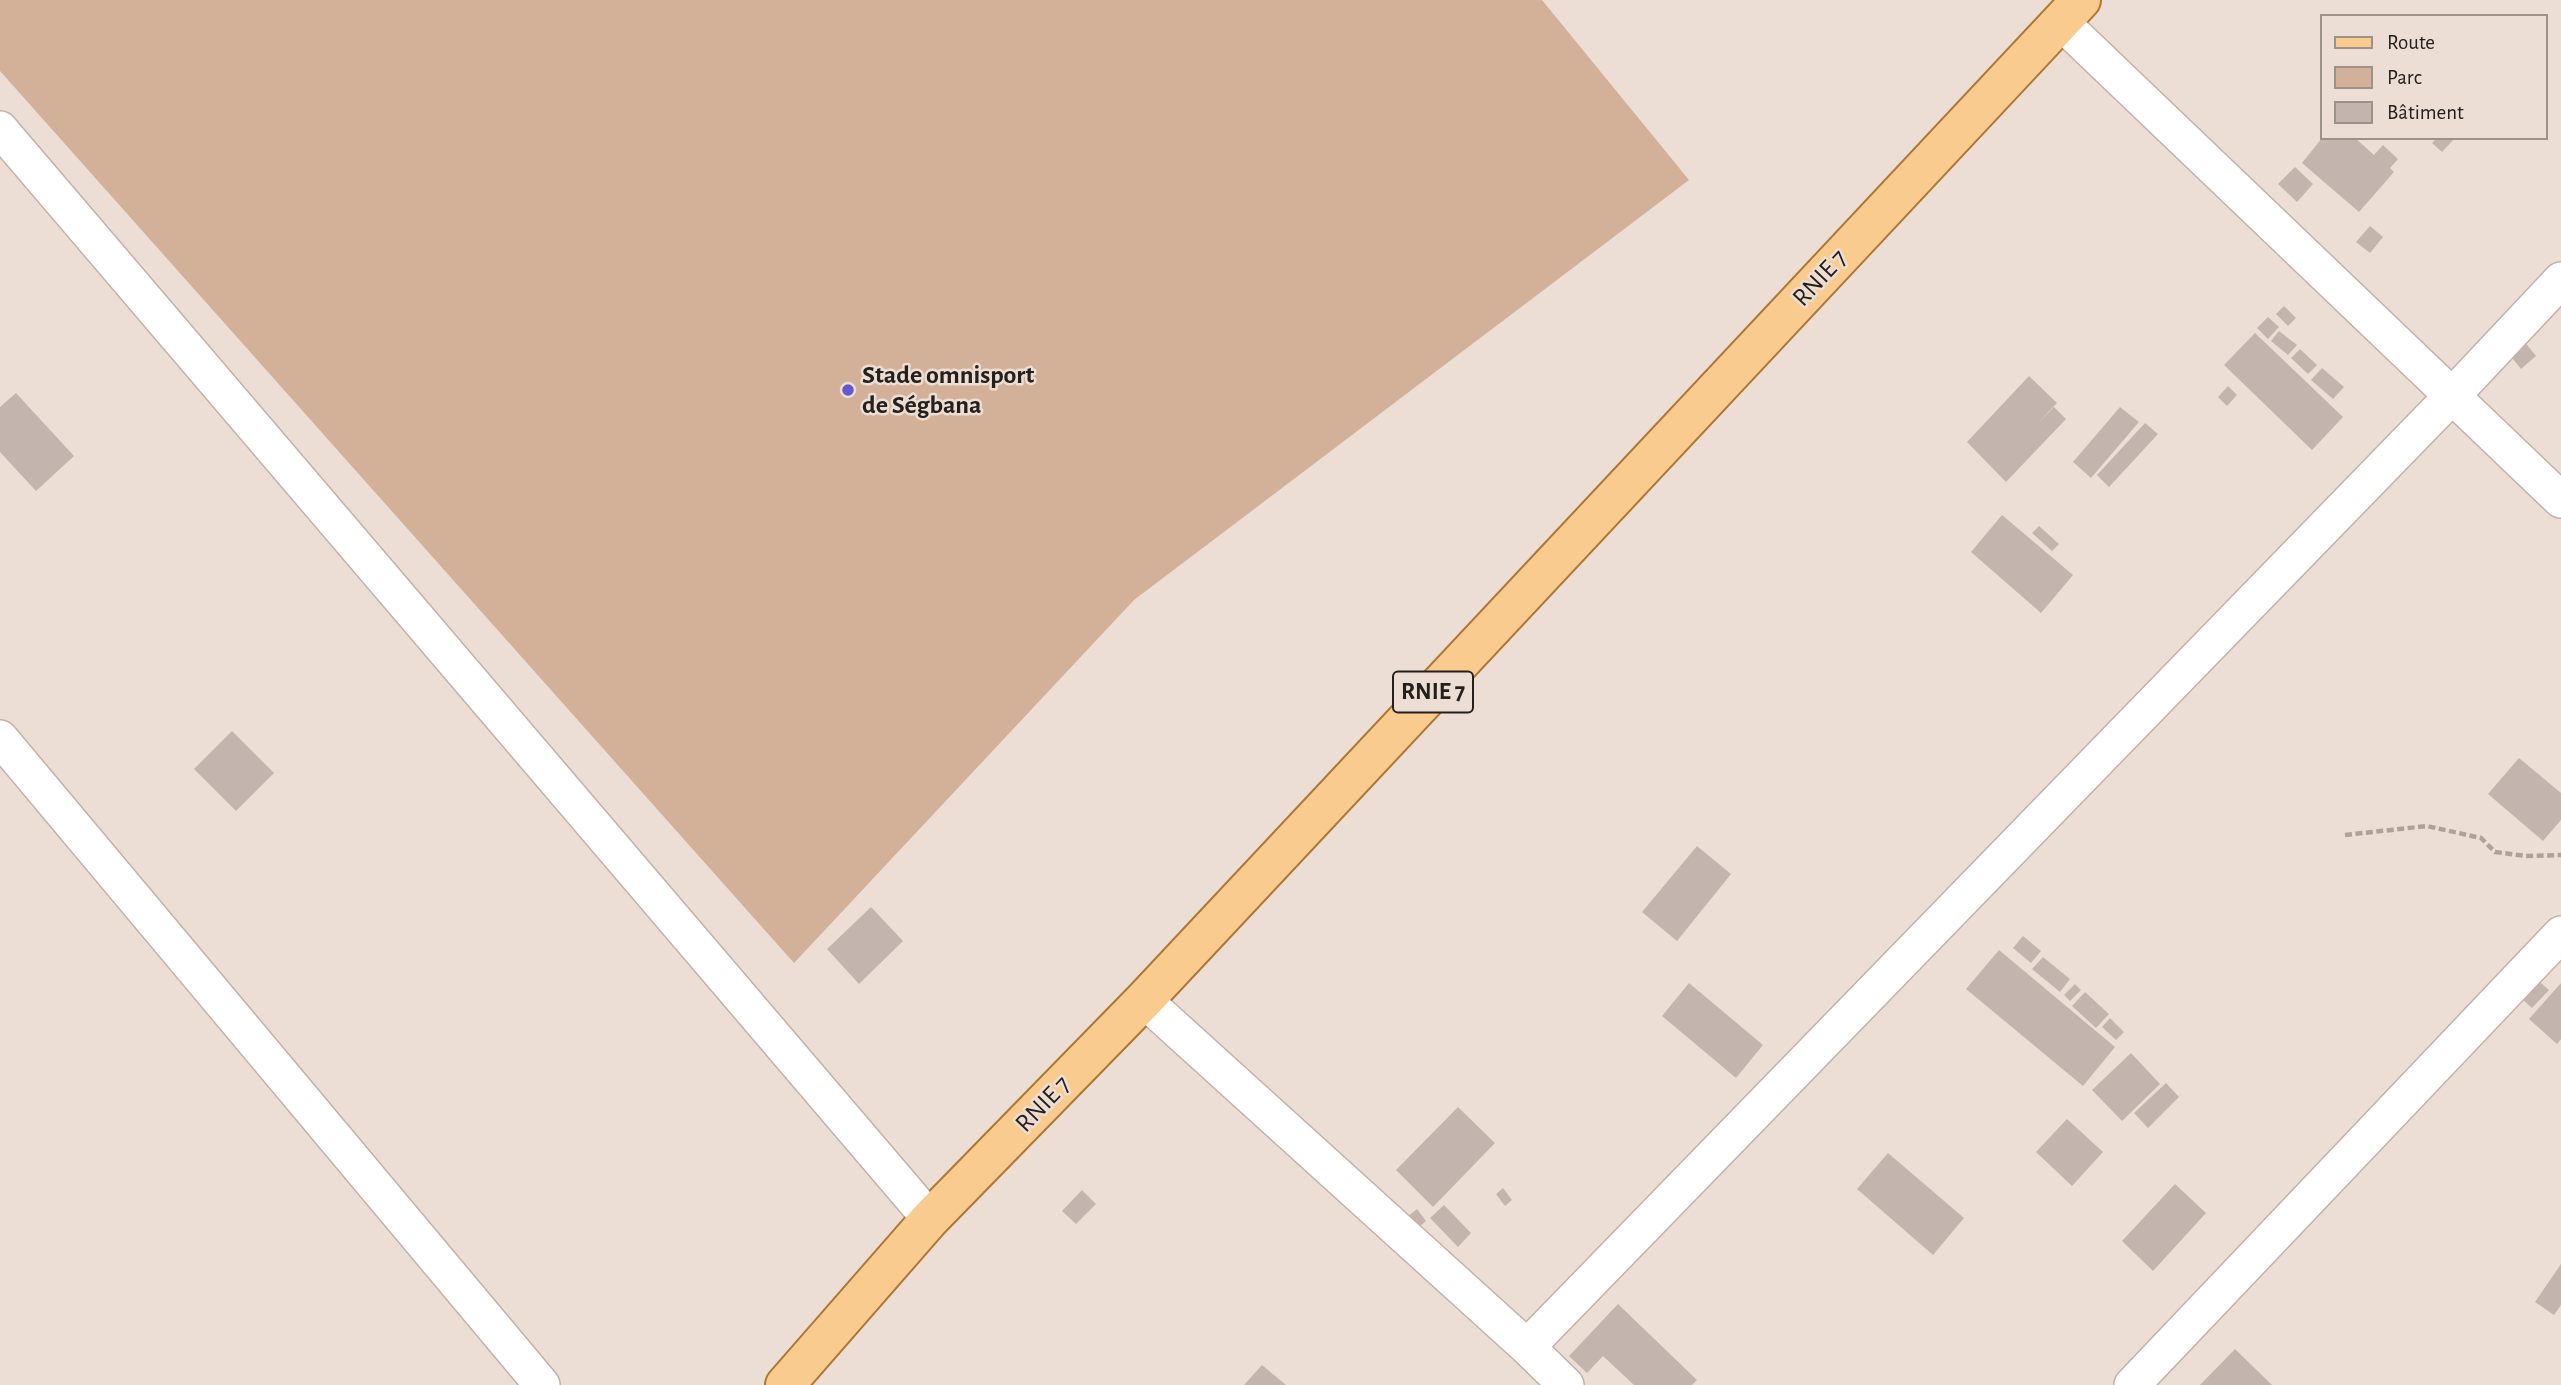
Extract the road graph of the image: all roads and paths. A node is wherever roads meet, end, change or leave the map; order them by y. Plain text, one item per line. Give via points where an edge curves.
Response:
1 (2071, 11) edge
2 (0, 129) edge
3 (2561, 280) edge
4 (2451, 397) junction
5 (2561, 500) edge
6 (0, 738) edge
7 (2346, 835) dead end
8 (2561, 855) edge
9 (2561, 934) edge
10 (1144, 1000) junction
11 (930, 1219) junction
12 (1527, 1347) junction
13 (542, 1385) edge
14 (785, 1385) edge
15 (1566, 1385) edge
16 (2132, 1385) edge

1 - 4 street
1 - 10 main road, RNIE 7 / RNIE 7
2 - 11 street
3 - 4 street
4 - 5 street
4 - 12 street
6 - 13 street
7 - 8 path via 2427,826 2481,838 2495,852
9 - 16 street
10 - 11 main road, RNIE 7 / RNIE 7
10 - 12 street
11 - 14 main road, RNIE 7 / RNIE 7
12 - 15 street

